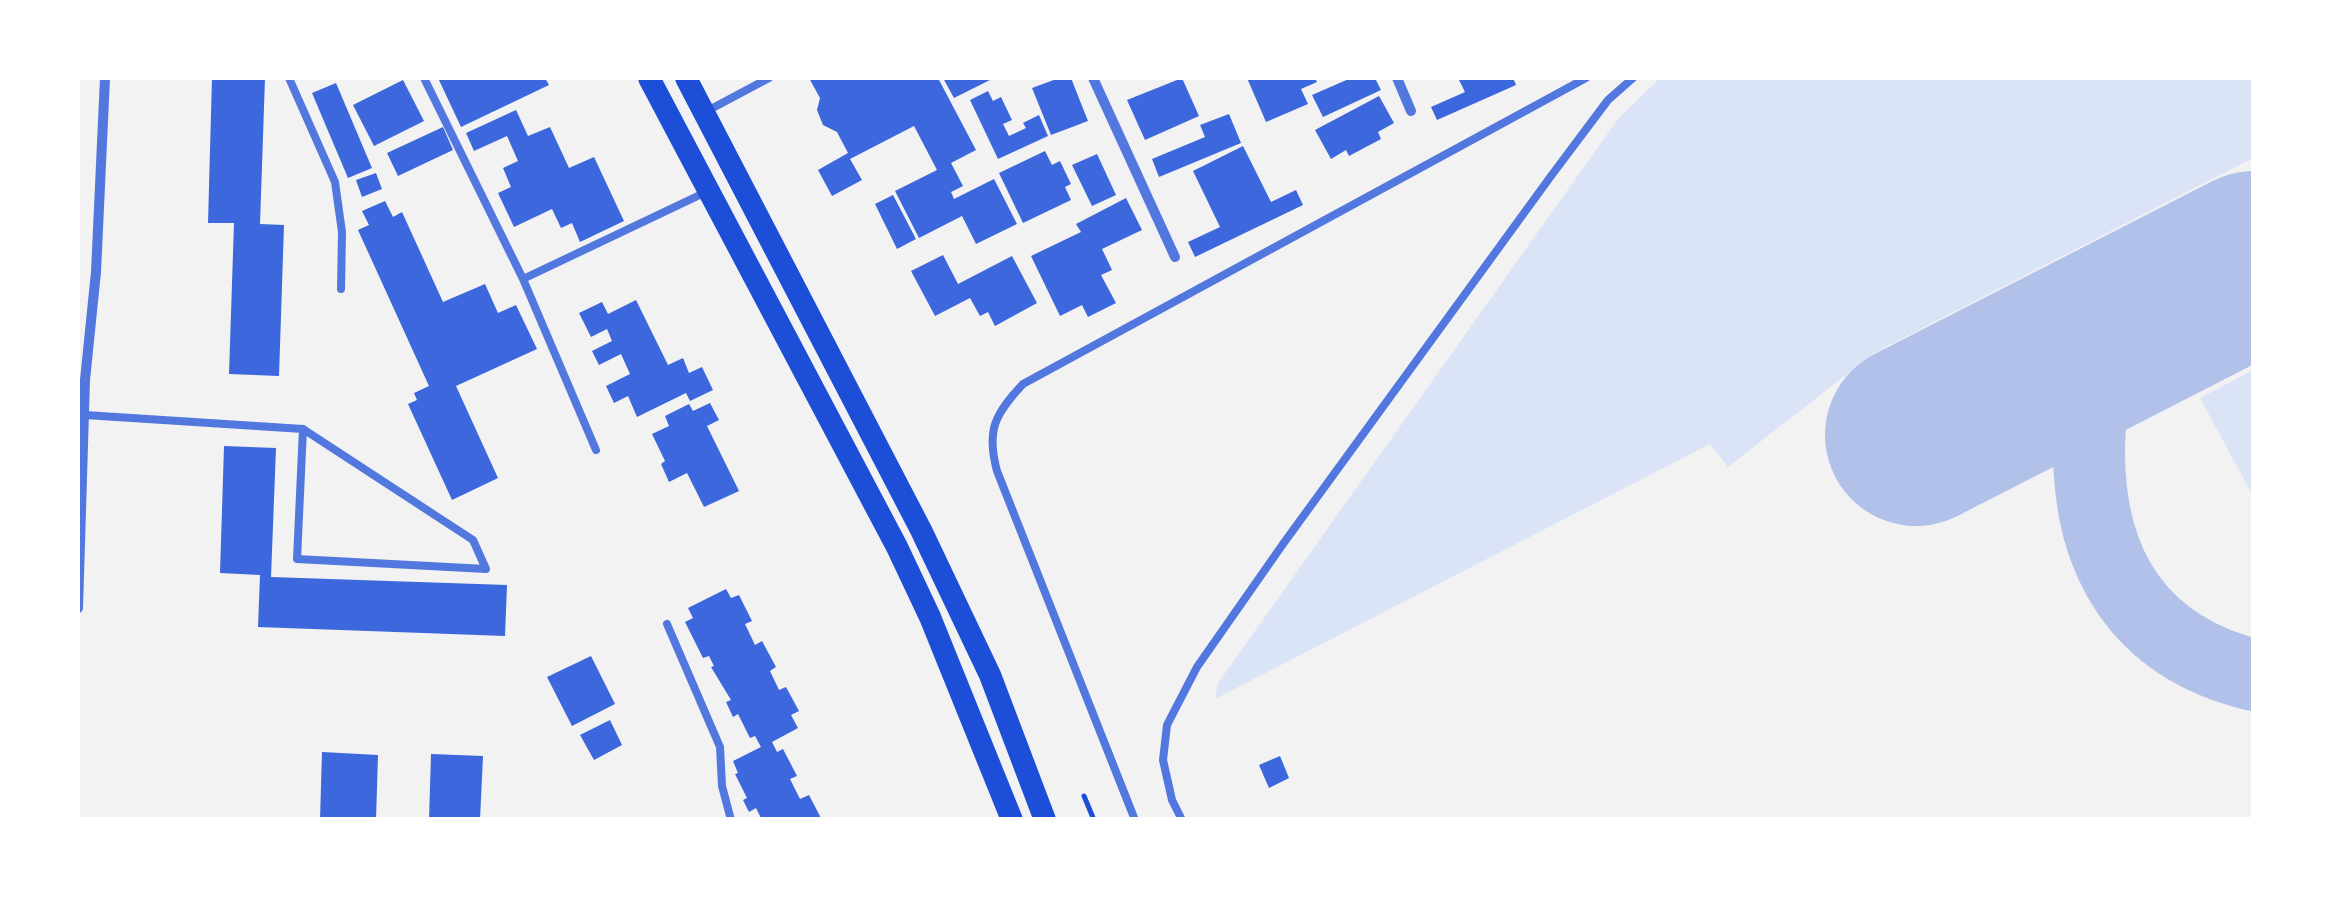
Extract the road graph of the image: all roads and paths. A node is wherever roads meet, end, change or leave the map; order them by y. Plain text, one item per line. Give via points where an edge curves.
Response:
1 (105, 78) edge
2 (288, 78) edge
3 (424, 78) edge
4 (650, 78) edge
5 (686, 78) edge
6 (769, 78) edge
7 (1094, 78) edge
8 (1397, 78) edge
9 (1586, 78) edge
10 (1632, 78) edge
11 (1411, 111) dead end
12 (704, 112) junction
13 (708, 192) junction
14 (1175, 257) dead end
15 (523, 278) junction
16 (342, 289) dead end
17 (81, 379) edge
18 (84, 415) junction
19 (303, 429) junction
20 (596, 450) dead end
21 (80, 479) edge
22 (78, 608) edge
23 (668, 624) dead end
24 (1084, 796) dead end
25 (731, 820) edge
26 (1012, 820) edge
27 (1045, 820) edge
28 (1094, 820) edge
29 (1135, 820) edge
30 (1182, 820) edge

1 - 17 street via 96,272
2 - 16 lane via 335,182
3 - 15 lane
4 - 13 main road
5 - 12 main road
6 - 12 lane
7 - 14 street
8 - 11 street
9 - 29 lane via 1057,365 1024,384 1002,408 992,432 996,471
10 - 30 lane via 1562,160 1198,666 1167,725 1163,760
12 - 27 main road via 921,530 990,675
13 - 15 lane
13 - 26 main road via 930,616
15 - 20 lane
17 - 18 street
18 - 19 lane
18 - 21 street
19 - 19 lane via 297,559 486,569 473,540
21 - 22 street
23 - 25 lane via 720,747
24 - 28 path

